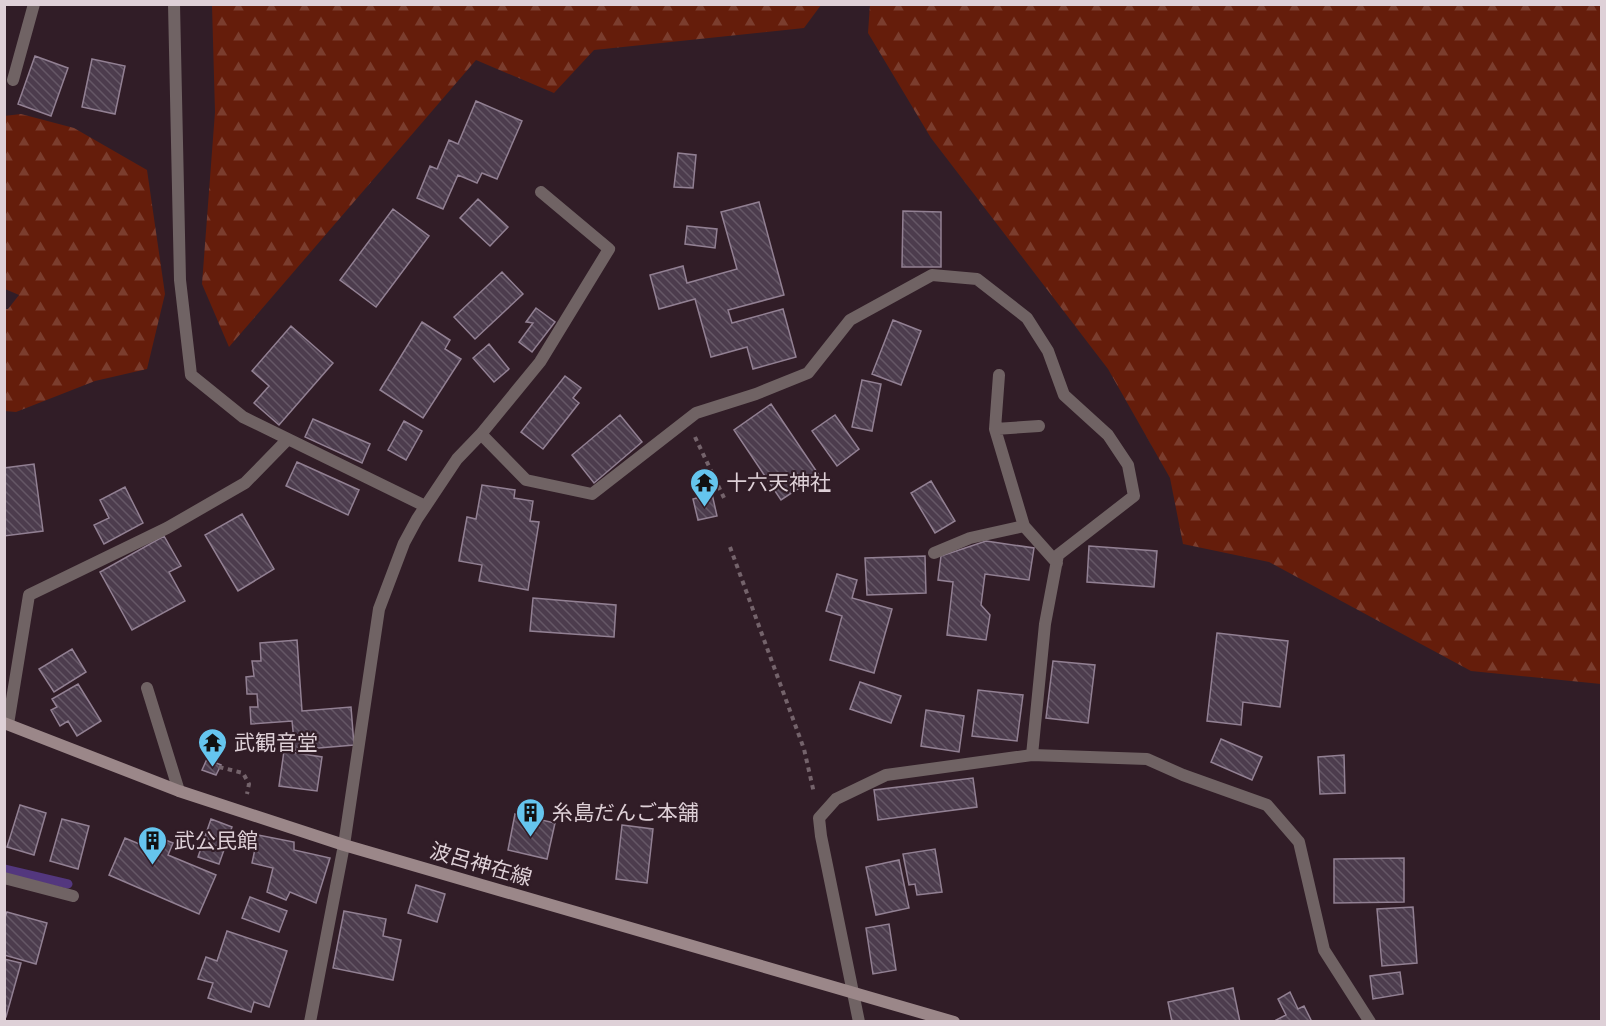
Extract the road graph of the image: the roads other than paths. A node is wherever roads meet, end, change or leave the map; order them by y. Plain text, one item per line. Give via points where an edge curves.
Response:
1 (34, 4) edge
2 (174, 4) edge
3 (13, 80) dead end
4 (541, 192) dead end
5 (999, 375) dead end
6 (1039, 426) dead end
7 (995, 429) junction
8 (481, 434) junction
9 (288, 439) junction
10 (425, 506) junction
11 (1023, 526) junction
12 (934, 554) dead end
13 (1057, 563) junction
14 (147, 688) dead end
15 (6, 724) edge
16 (1032, 755) junction
17 (179, 791) junction
18 (344, 845) junction
19 (4, 878) edge
20 (73, 896) dead end
21 (851, 992) junction
22 (310, 1022) edge
23 (859, 1022) edge
24 (954, 1022) edge
25 (1370, 1022) edge

1 - 3 street
2 - 9 street via 180,280 191,375 243,417
4 - 8 street via 609,249 540,362
5 - 7 street
6 - 7 street
7 - 11 street
8 - 10 street via 457,459
8 - 13 street via 526,480 592,494 696,413 808,373 850,320 932,275 977,279 1027,318 1048,351 1064,395 1108,435 1128,465 1134,496 1058,555
9 - 10 street
9 - 15 street via 245,483 167,528 29,595
10 - 18 street via 404,543 379,609
11 - 12 street via 970,538
11 - 13 street
13 - 16 street via 1045,624
14 - 17 street
15 - 17 main road, 波呂神在線
16 - 21 street via 886,774 836,799 819,818
16 - 25 street via 1147,759 1267,805 1299,842 1324,950
17 - 18 main road, 波呂神在線
18 - 21 main road, 波呂神在線
18 - 22 street
19 - 20 street
21 - 23 street
21 - 24 main road, 波呂神在線

